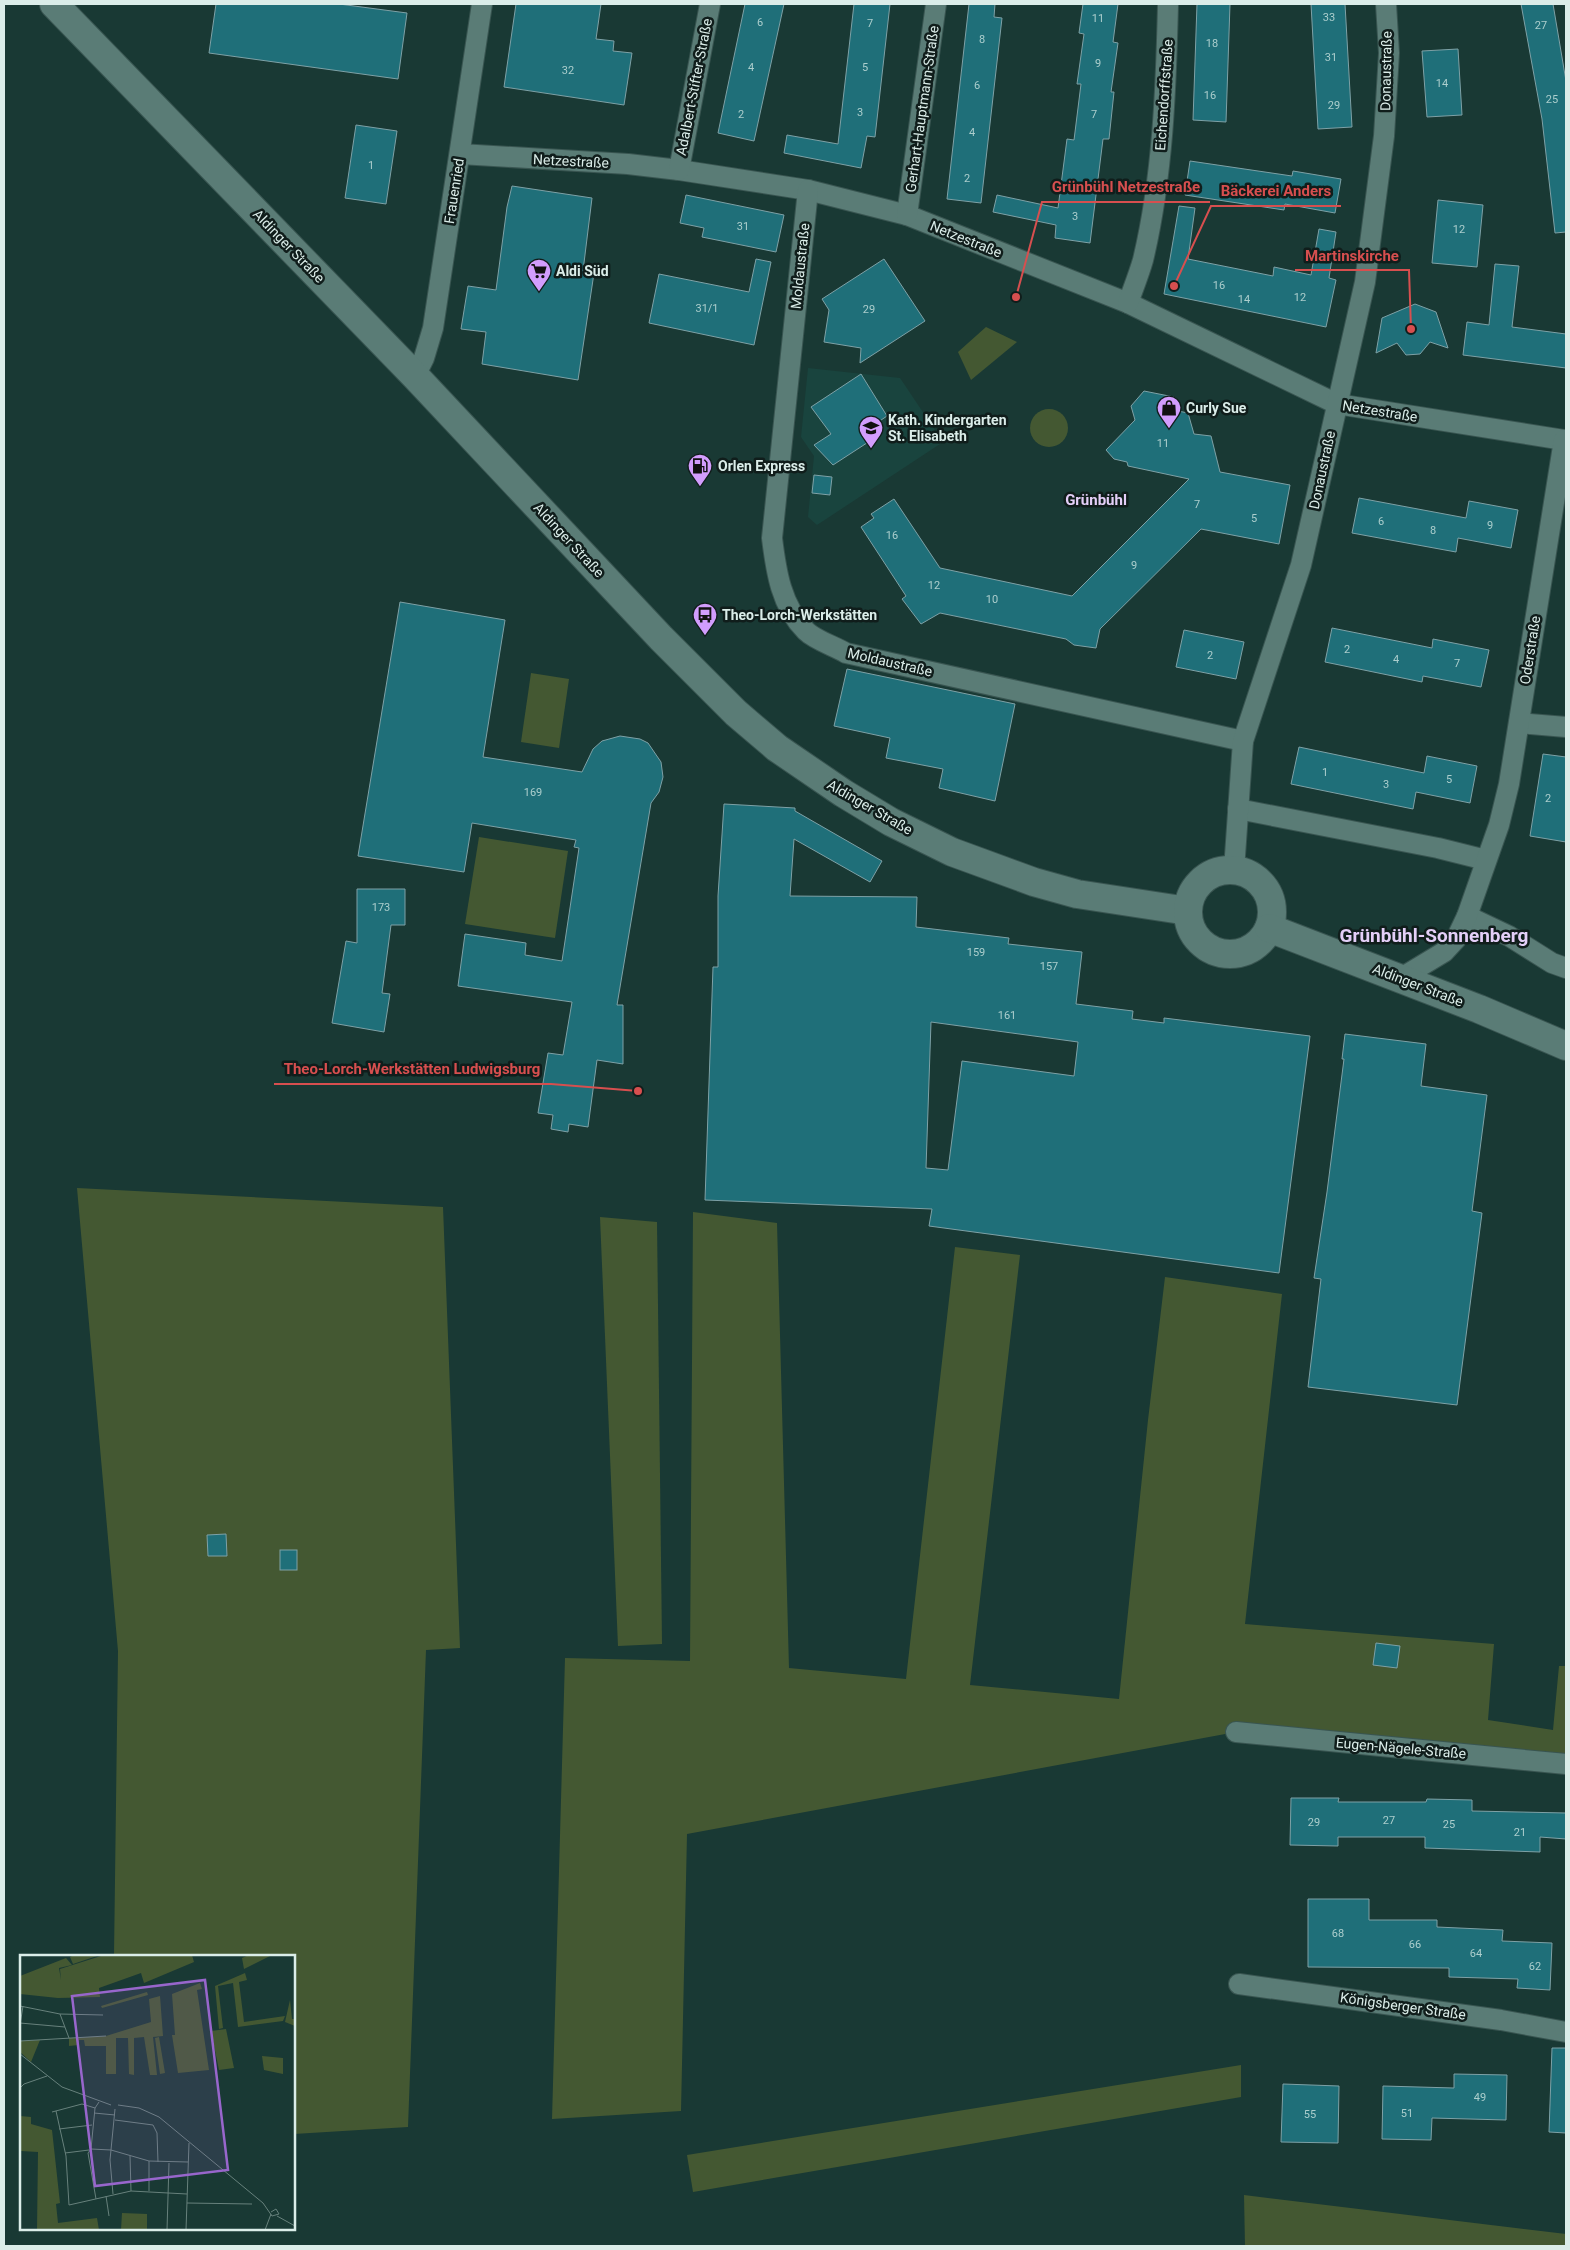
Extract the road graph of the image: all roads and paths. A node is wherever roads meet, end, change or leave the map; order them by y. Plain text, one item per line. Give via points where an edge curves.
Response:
1 (54, 4) edge
2 (482, 4) edge
3 (710, 4) edge
4 (936, 4) edge
5 (1168, 4) edge
6 (1386, 4) edge
7 (460, 154) junction
8 (678, 170) junction
9 (808, 190) junction
10 (907, 215) junction
11 (1128, 303) junction
12 (415, 376) junction
13 (1337, 404) junction
14 (1565, 440) edge
15 (1519, 723) junction
16 (1566, 727) edge
17 (1243, 741) junction
18 (1238, 809) junction
19 (1486, 860) junction
20 (1234, 870) junction
21 (1188, 912) junction
22 (1467, 916) junction
23 (1269, 928) junction
24 (1566, 968) edge
25 (1401, 978) junction
26 (1566, 1046) edge
27 (1236, 1732) dead end
28 (1566, 1764) edge
29 (1238, 1984) dead end
30 (1566, 2032) edge

1 - 12 main road, Aldinger Straße
2 - 7 street, Frauenried
3 - 8 street, Adalbert-Stifter-Straße
4 - 10 street, Gerhart-Hauptmann-Straße
5 - 11 street, Eichendorffstraße via 1166,91 1158,177 1143,260
6 - 13 street, Donaustraße via 1389,53 1384,136 1365,282
7 - 8 street, Netzestraße
7 - 12 street, Frauenried via 433,328
8 - 9 street, Netzestraße
9 - 10 street, Netzestraße
9 - 17 street, Moldaustraße via 772,538 776,574 789,609 806,632 846,653
10 - 11 street, Netzestraße
11 - 13 street, Netzestraße
12 - 21 main road, Aldinger Straße via 661,638 736,713 811,772 891,822 943,848 1025,879 1077,894
13 - 14 street, Netzestraße
13 - 17 street, Donaustraße via 1301,565
14 - 15 street, Oderstraße
15 - 16 street
15 - 19 street, Oderstraße via 1509,784
17 - 18 street, Donaustraße
18 - 19 street
18 - 20 street, Donaustraße
19 - 22 street, Oderstraße
20 - 21 main road via 1220,871 1202,881 1190,898
20 - 23 main road via 1258,880 1266,890 1271,902
21 - 23 main road via 1198,938 1222,953 1236,954 1250,949 1262,940
22 - 24 street
22 - 25 street, Oderstraße via 1456,939 1444,952
23 - 25 main road, Aldinger Straße
25 - 26 main road, Aldinger Straße
27 - 28 street, Eugen-Nägele-Straße
29 - 30 street, Königsberger Straße

